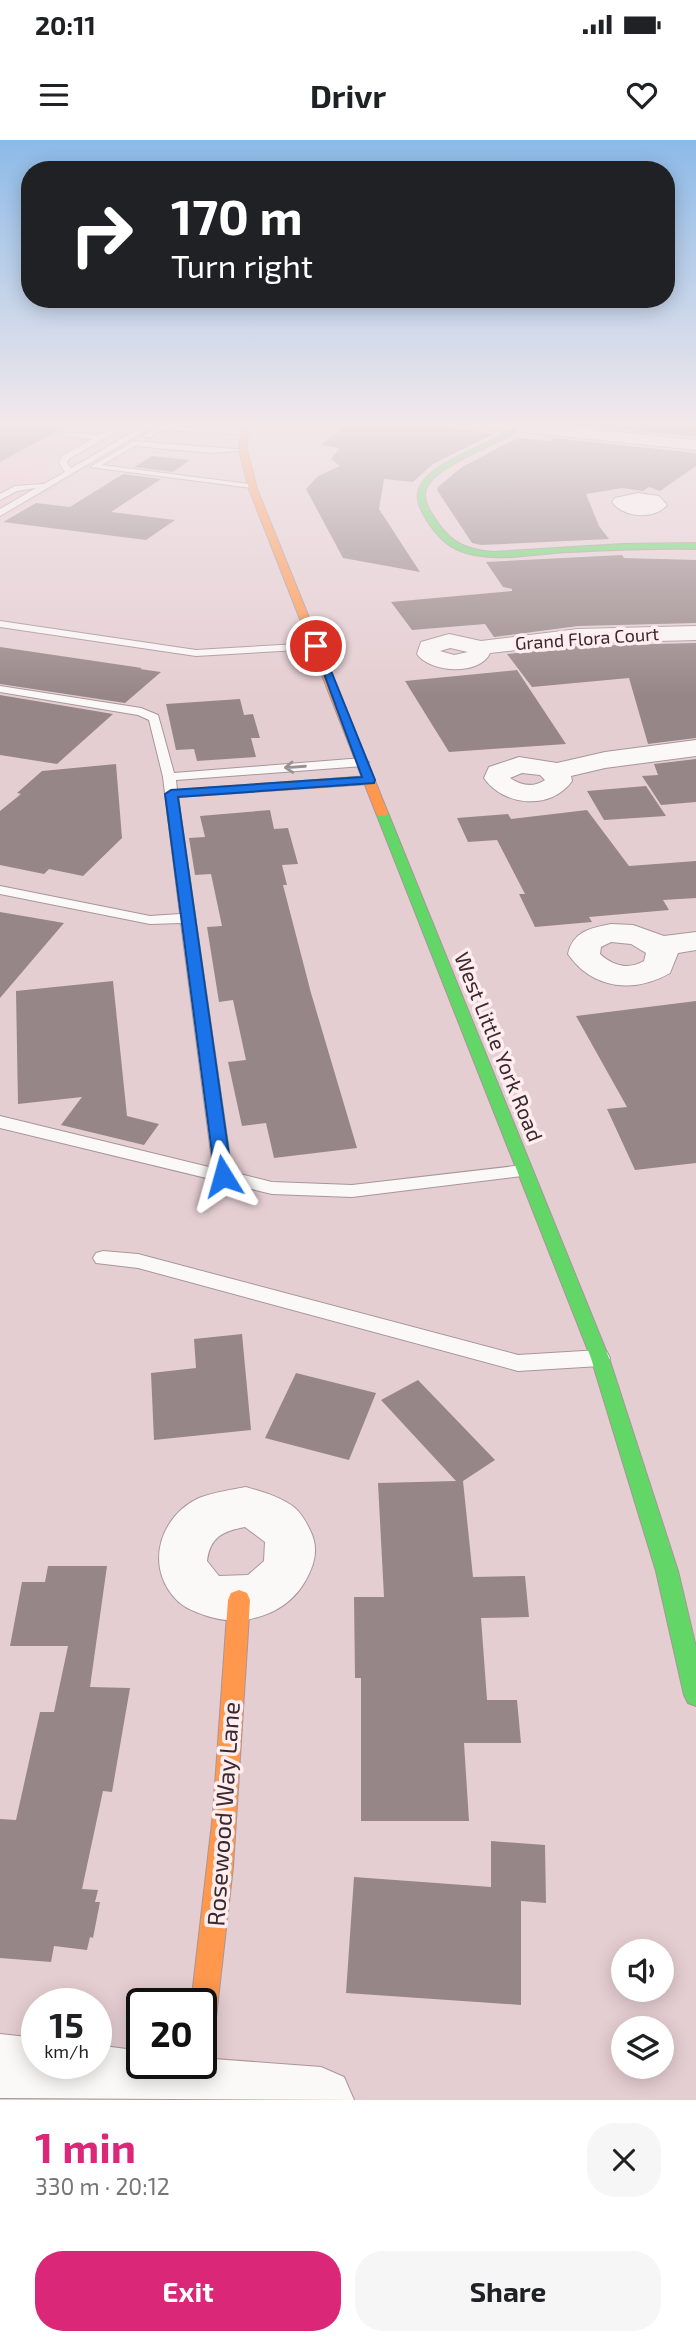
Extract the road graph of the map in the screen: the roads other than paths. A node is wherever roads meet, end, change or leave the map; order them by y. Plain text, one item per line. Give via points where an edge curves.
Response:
1 (263, 513) edge
2 (428, 513) edge
3 (643, 513) edge
4 (653, 545) junction
5 (696, 546) edge
6 (0, 624) edge
7 (696, 633) edge
8 (316, 646) junction
9 (479, 648) dead end
10 (0, 689) edge
11 (696, 748) edge
12 (363, 762) junction
13 (554, 772) dead end
14 (369, 780) junction
15 (170, 785) junction
16 (0, 890) edge
17 (188, 918) junction
18 (696, 941) edge
19 (658, 946) dead end
20 (0, 1122) edge
21 (524, 1171) junction
22 (223, 1176) junction
23 (103, 1258) dead end
24 (600, 1358) junction
25 (239, 1600) dead end
26 (696, 1695) edge
27 (207, 1988) edge
28 (0, 2066) edge
29 (192, 2085) edge
30 (321, 2100) edge

1 - 8 main road, West Little York Road
2 - 4 main road via 447,542 481,554
3 - 4 street
4 - 5 main road
6 - 8 lane via 196,653
7 - 9 street, Grand Flora Court via 579,636
8 - 12 main road, West Little York Road
10 - 15 lane via 154,718
11 - 13 street
12 - 14 main road, West Little York Road
12 -> 15 lane
14 - 15 lane
14 - 21 main road, West Little York Road
15 - 17 lane
16 - 17 lane via 150,920
17 - 22 lane
18 - 19 street
20 - 22 lane
21 - 22 lane via 352,1191 272,1188
21 - 24 main road, West Little York Road
23 - 24 lane via 138,1261 215,1280 518,1363
24 - 26 main road, West Little York Road via 667,1571
25 - 27 main road, Rosewood Way Lane via 217,1919
28 - 29 street
29 - 30 street

